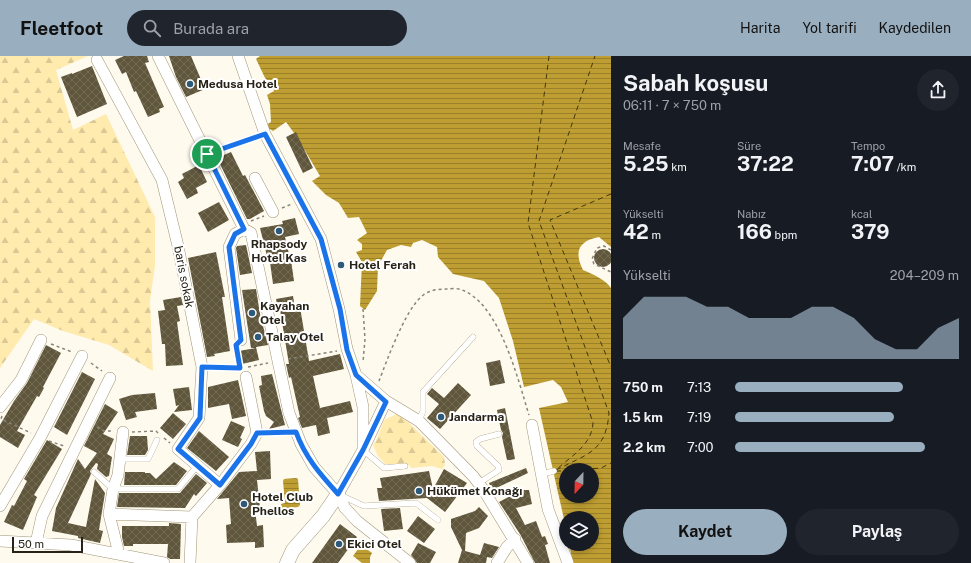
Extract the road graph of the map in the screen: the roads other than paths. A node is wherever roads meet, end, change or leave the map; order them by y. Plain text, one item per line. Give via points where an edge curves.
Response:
1 (158, 56) edge
2 (238, 56) edge
3 (97, 60) dead end
4 (255, 178) dead end
5 (273, 212) dead end
6 (244, 229) junction
7 (473, 337) dead end
8 (241, 340) road end
9 (43, 341) road end
10 (82, 356) road end
11 (246, 377) dead end
12 (359, 377) junction
13 (110, 378) road end
14 (386, 402) junction
15 (2, 409) edge
16 (419, 421) junction
17 (532, 425) road end
18 (123, 432) road end
19 (499, 434) dead end
20 (157, 440) dead end
21 (363, 450) junction
22 (120, 459) junction
23 (197, 466) junction
24 (405, 466) dead end
25 (554, 471) dead end
26 (94, 472) dead end
27 (542, 474) junction
28 (478, 483) junction
29 (220, 485) junction
30 (113, 490) junction
31 (338, 494) junction
32 (0, 506) edge
33 (109, 514) junction
34 (192, 517) junction
35 (438, 520) dead end
36 (515, 540) junction
37 (0, 541) edge
38 (36, 543) junction
39 (118, 554) junction
40 (164, 563) edge
41 (190, 563) edge
42 (287, 563) edge
43 (410, 563) edge
44 (497, 563) edge
45 (528, 563) edge
46 (568, 563) edge

1 - 6 street
2 - 12 street via 265,134 321,239 340,309 347,350
3 - 23 street, baris sokak via 162,180 202,367 200,418 178,449
4 - 5 street
6 - 8 street via 235,234 229,247
6 - 31 street via 251,233 262,277 289,413 301,444 314,467
7 - 16 lane via 423,392 424,411
9 - 15 street
10 - 32 street via 40,438
11 - 29 street via 257,433
12 - 14 street
12 - 21 street via 363,407
13 - 38 street via 42,516
14 - 16 street
14 - 21 street
16 - 28 street
17 - 27 street
18 - 22 street
19 - 28 lane via 476,442 499,470
20 - 22 lane via 148,459
21 - 24 lane via 384,468
21 - 31 street
22 - 30 street
23 - 29 street, baris sokak
23 - 30 lane via 178,490
25 - 27 lane
26 - 30 lane
27 - 46 street via 548,509
28 - 36 street
29 - 34 street
30 - 33 street
31 - 35 lane via 364,506 416,503
31 - 42 street via 323,516 293,550
31 - 43 street via 345,508 357,521
33 - 34 street
33 - 39 street
34 - 41 street
36 - 44 street
36 - 45 street
37 - 38 street
38 - 39 street via 71,545
39 - 40 street

